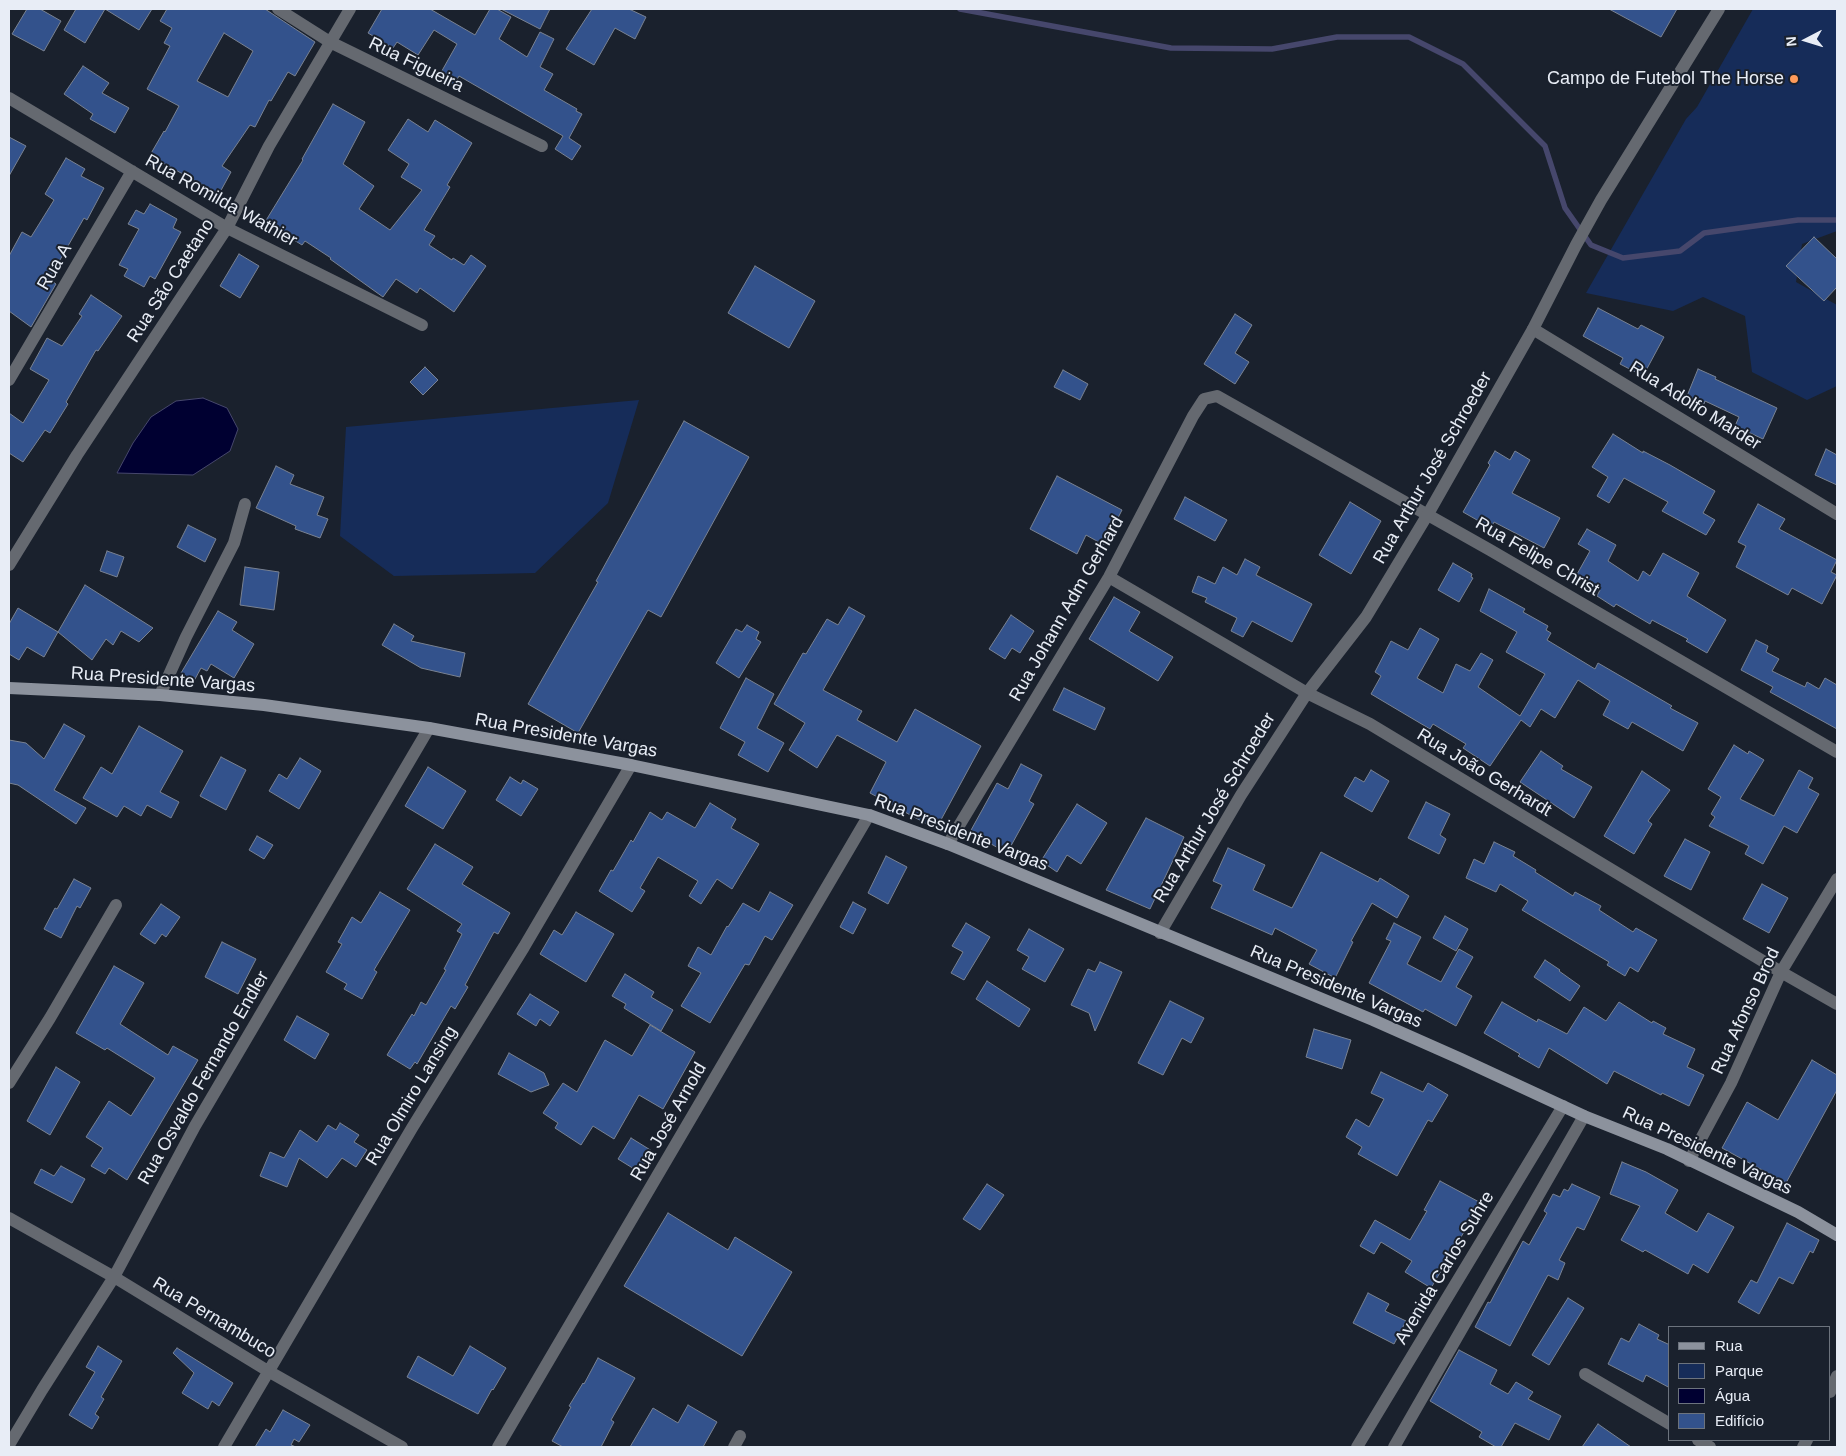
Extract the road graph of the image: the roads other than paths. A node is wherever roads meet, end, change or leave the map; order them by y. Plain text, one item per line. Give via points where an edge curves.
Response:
1 (278, 9) edge
2 (350, 9) edge
3 (1718, 9) edge
4 (330, 42) junction
5 (9, 98) edge
6 (542, 146) dead end
7 (132, 171) junction
8 (227, 228) junction
9 (422, 325) dead end
10 (1533, 329) junction
11 (9, 380) edge
12 (1217, 396) joint
13 (245, 504) dead end
14 (1428, 514) junction
15 (1837, 514) edge
16 (9, 565) edge
17 (1109, 577) junction
18 (9, 688) edge
19 (1307, 693) junction
20 (160, 696) junction
21 (429, 728) junction
22 (1837, 752) edge
23 (631, 764) junction
24 (869, 815) junction
25 (948, 844) junction
26 (1837, 879) edge
27 (116, 905) dead end
28 (1160, 932) junction
29 (1781, 972) junction
30 (1837, 1004) edge
31 (9, 1083) edge
32 (1563, 1106) junction
33 (1584, 1116) junction
34 (1689, 1161) junction
35 (9, 1218) edge
36 (1837, 1235) edge
37 (114, 1278) junction
38 (268, 1372) junction
39 (1585, 1374) dead end
40 (1837, 1376) edge
41 (1831, 1390) edge
42 (1668, 1423) edge
43 (740, 1436) dead end
44 (9, 1445) edge
45 (224, 1447) edge
46 (402, 1447) edge
47 (498, 1447) edge
48 (734, 1447) edge
49 (1357, 1447) edge
50 (1394, 1447) edge

1 - 4 street, Rua Figueira
2 - 4 street, Rua São Caetano
3 - 10 street, Rua Arthur José Schroeder via 1601,200
4 - 6 street, Rua Figueira
4 - 8 street, Rua São Caetano
5 - 7 street, Rua Romilda Wathier
7 - 8 street, Rua Romilda Wathier
7 - 11 street, Rua A
8 - 9 street, Rua Romilda Wathier
8 - 16 street, Rua São Caetano via 77,455
10 - 14 street, Rua Arthur José Schroeder
10 - 15 street, Rua Adolfo Marder
12 - 14 street, Rua Felipe Christ
12 - 17 street, Rua Johann Adm Gerhard via 1204,399 1193,416
13 - 20 street via 234,543
14 - 19 street, Rua Arthur José Schroeder via 1366,618
14 - 22 street, Rua Felipe Christ
17 - 19 street, Rua João Gerhardt
17 - 25 street, Rua Johann Adm Gerhard
18 - 20 main road, Rua Presidente Vargas
19 - 28 street, Rua Arthur José Schroeder via 1241,795
19 - 29 street, Rua João Gerhardt via 1370,724
20 - 21 main road, Rua Presidente Vargas via 264,705
21 - 23 main road, Rua Presidente Vargas
21 - 37 street, Rua Osvaldo Fernando Endler via 194,1126
23 - 24 main road, Rua Presidente Vargas
23 - 38 street, Rua Olmiro Lansing
24 - 25 main road, Rua Presidente Vargas
24 - 47 street, Rua José Arnold
25 - 28 main road, Rua Presidente Vargas
26 - 29 street, Rua Afonso Brod
27 - 31 street
28 - 32 main road, Rua Presidente Vargas via 1373,1020
29 - 30 street, Rua João Gerhardt
29 - 34 street, Rua Afonso Brod via 1732,1083
32 - 33 main road, Rua Presidente Vargas
32 - 49 street, Avenida Carlos Suhre
33 - 34 main road, Rua Presidente Vargas
33 - 50 street
34 - 36 main road, Rua Presidente Vargas via 1798,1212
35 - 37 street, Rua Pernambuco
37 - 38 street, Rua Pernambuco
37 - 44 street, Rua Osvaldo Fernando Endler
38 - 45 street, Rua Olmiro Lansing
38 - 46 street, Rua Pernambuco
39 - 42 street
40 - 41 street
43 - 48 street

